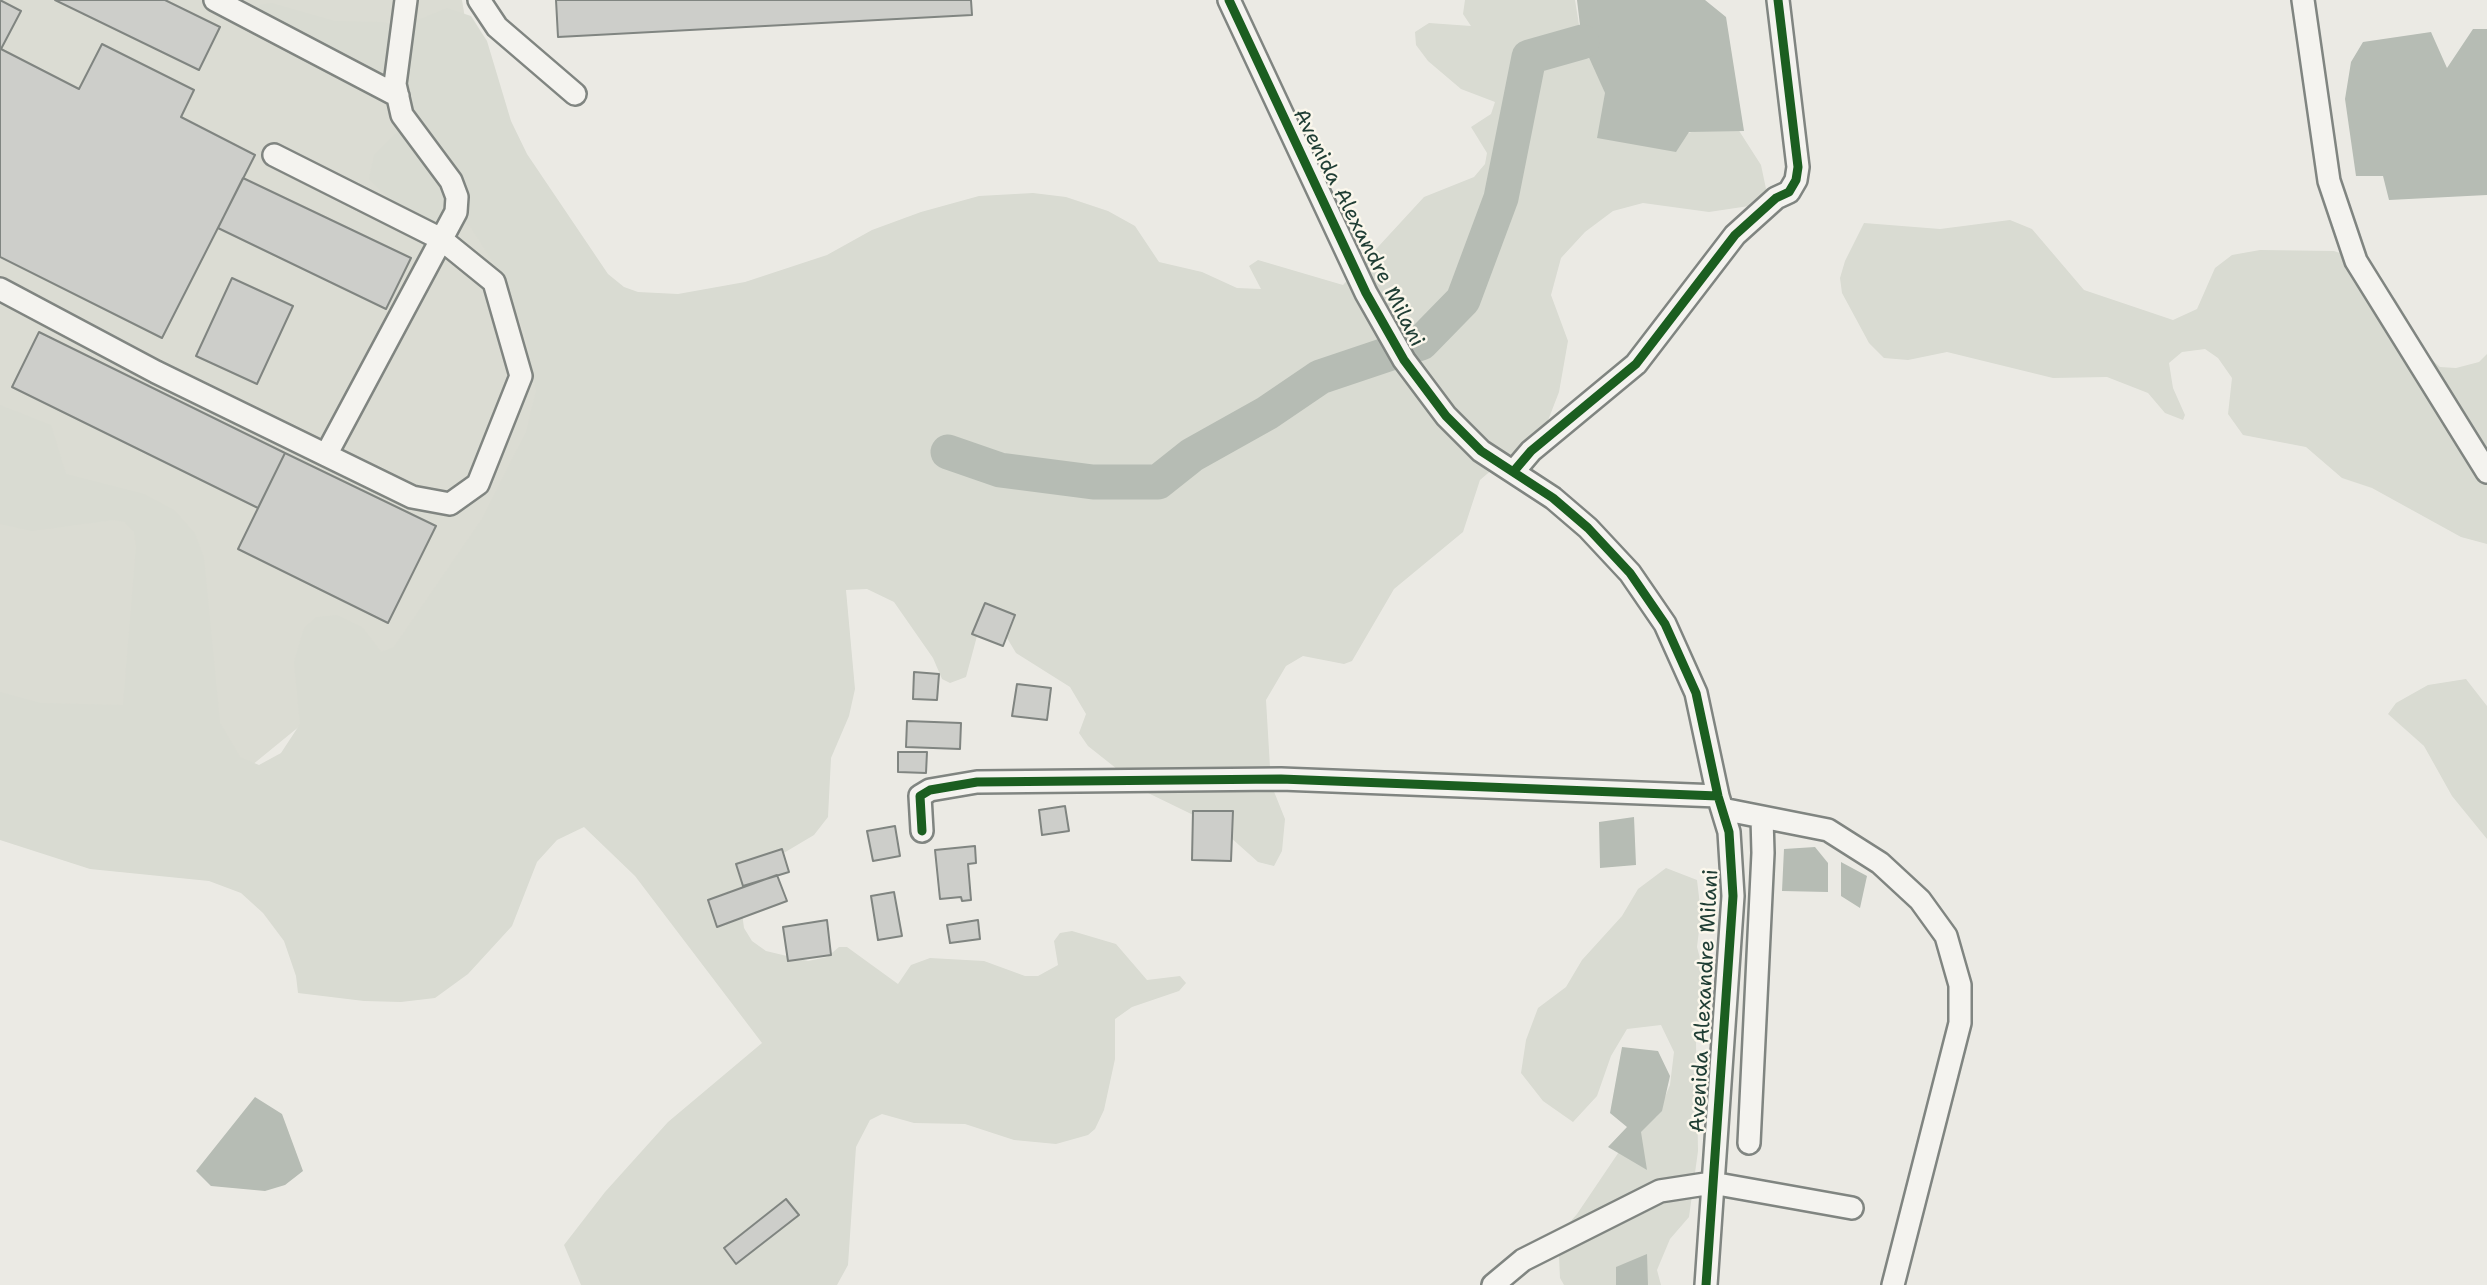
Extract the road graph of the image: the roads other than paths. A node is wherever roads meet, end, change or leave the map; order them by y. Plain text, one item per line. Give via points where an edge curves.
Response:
1 (215, 0) edge
2 (406, 0) edge
3 (479, 0) edge
4 (1229, 0) edge
5 (1778, 0) edge
6 (2303, 0) edge
7 (575, 94) dead end
8 (398, 96) junction
9 (274, 155) dead end
10 (441, 239) junction
11 (0, 289) edge
12 (326, 456) junction
13 (1514, 471) junction
14 (2487, 472) edge
15 (1720, 802) junction
16 (1762, 817) junction
17 (922, 831) dead end
18 (1749, 1143) dead end
19 (1712, 1182) junction
20 (1852, 1208) dead end
21 (1493, 1285) edge
22 (1706, 1285) edge
23 (1893, 1285) edge

1 - 8 street
2 - 8 street via 395,84
3 - 7 street via 497,27
4 - 13 street, Avenida Alexandre Milani via 1366,293 1404,360 1446,416 1481,451
5 - 13 street via 1796,180 1735,236 1636,364 1531,451
6 - 14 street via 2329,181 2356,261
8 - 10 street via 402,115 457,197 456,212
9 - 10 street
10 - 12 street
10 - 12 street via 494,282 521,376 478,484 450,504 412,497
11 - 12 street
13 - 15 street, Avenida Alexandre Milani via 1588,528 1630,573 1665,624 1696,693
15 - 16 street
15 - 17 street via 1280,779 977,782 920,796
15 - 19 street, Avenida Alexandre Milani via 1729,832 1733,896
16 - 18 street
16 - 23 street via 1828,830 1880,863 1920,900 1946,936 1960,985 1960,1023
19 - 20 street
19 - 21 street via 1660,1191 1587,1225 1523,1260
19 - 22 street, Avenida Alexandre Milani

